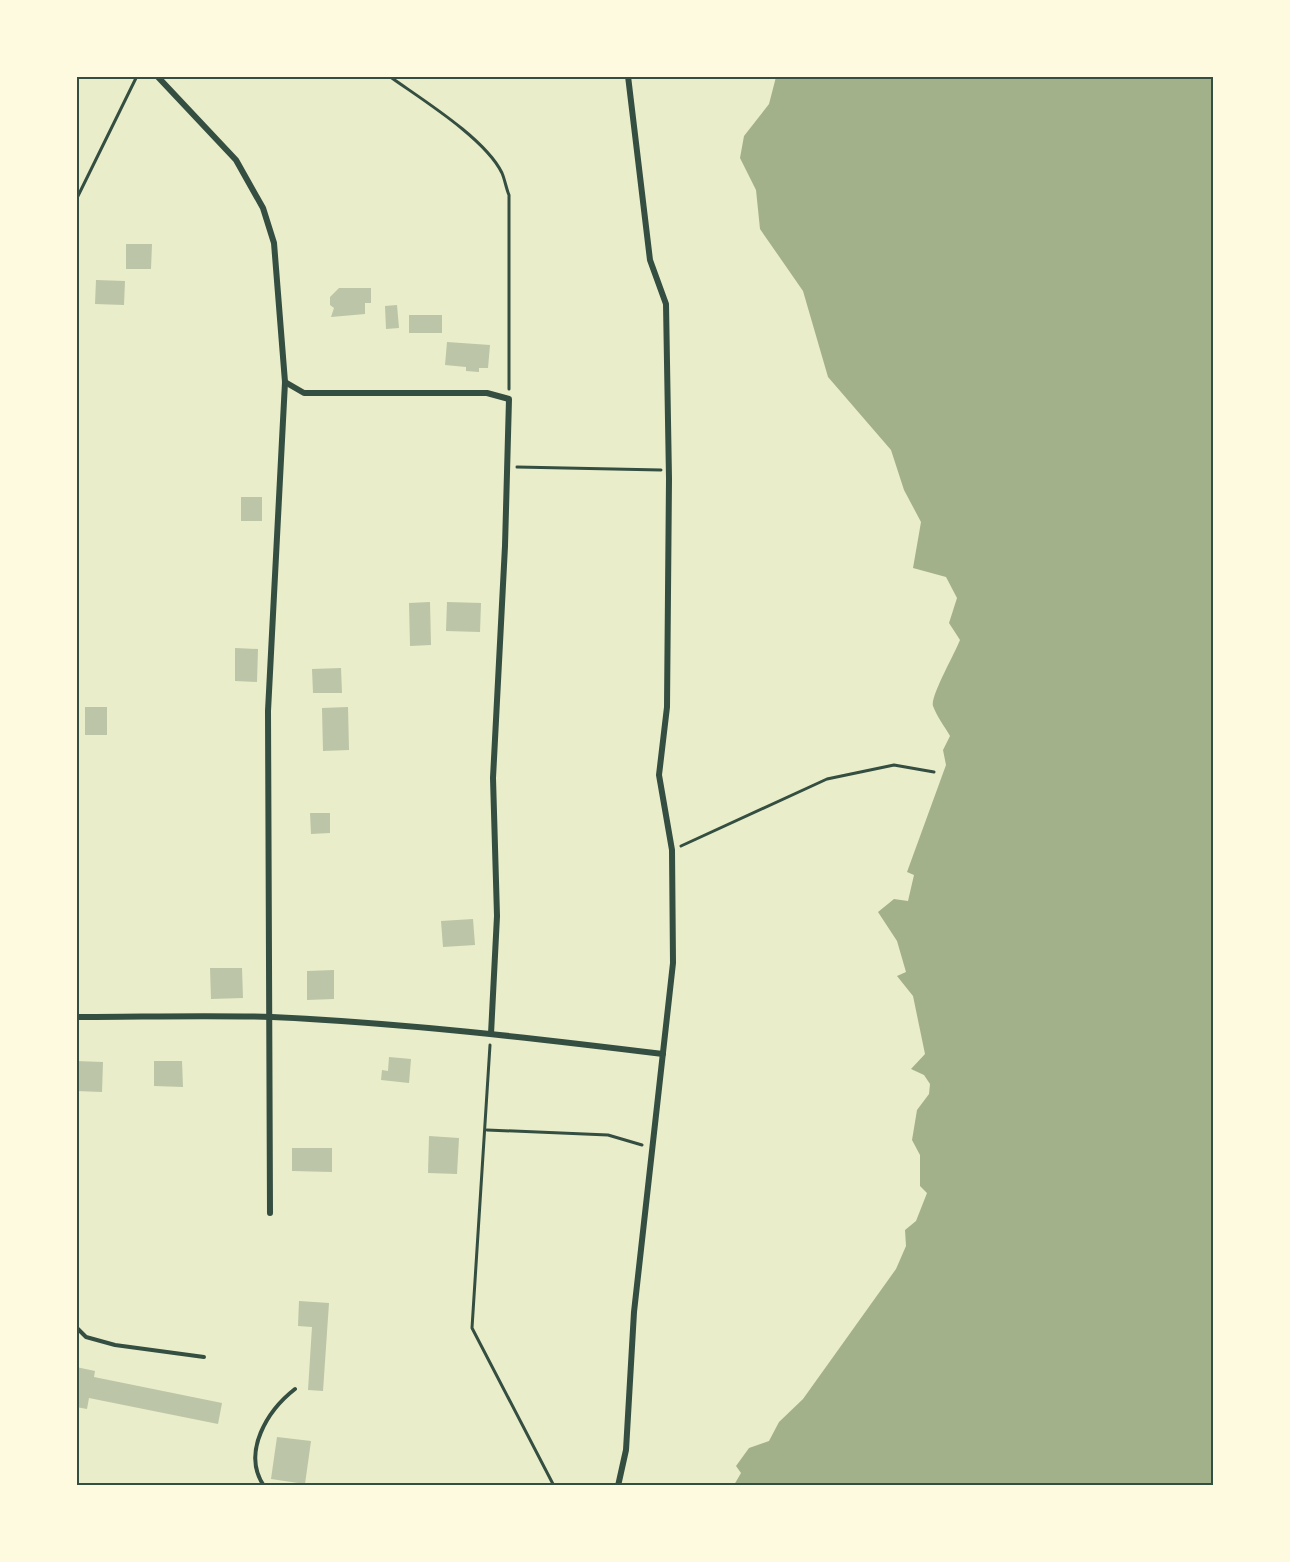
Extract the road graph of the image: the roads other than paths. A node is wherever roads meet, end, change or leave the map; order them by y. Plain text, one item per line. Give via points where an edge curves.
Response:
1 (157, 76) edge
2 (628, 76) edge
3 (285, 382) junction
4 (76, 1017) edge
5 (270, 1017) junction
6 (491, 1034) junction
7 (663, 1054) junction
8 (270, 1213) dead end
9 (76, 1327) edge
10 (204, 1357) dead end
11 (295, 1389) dead end
12 (264, 1485) edge
13 (618, 1485) edge

1 - 3 street via 236,160 263,208 274,243
2 - 7 street via 650,260 666,304 667,707 659,775 672,850 673,963
3 - 5 street via 268,711
3 - 6 street via 304,393 487,393 509,399 493,778 497,916
4 - 5 street
5 - 6 street
5 - 8 street
6 - 7 street
7 - 13 street via 634,1312 626,1450
9 - 10 lane via 86,1337 115,1345
11 - 12 lane via 275,1406 262,1432 256,1470

